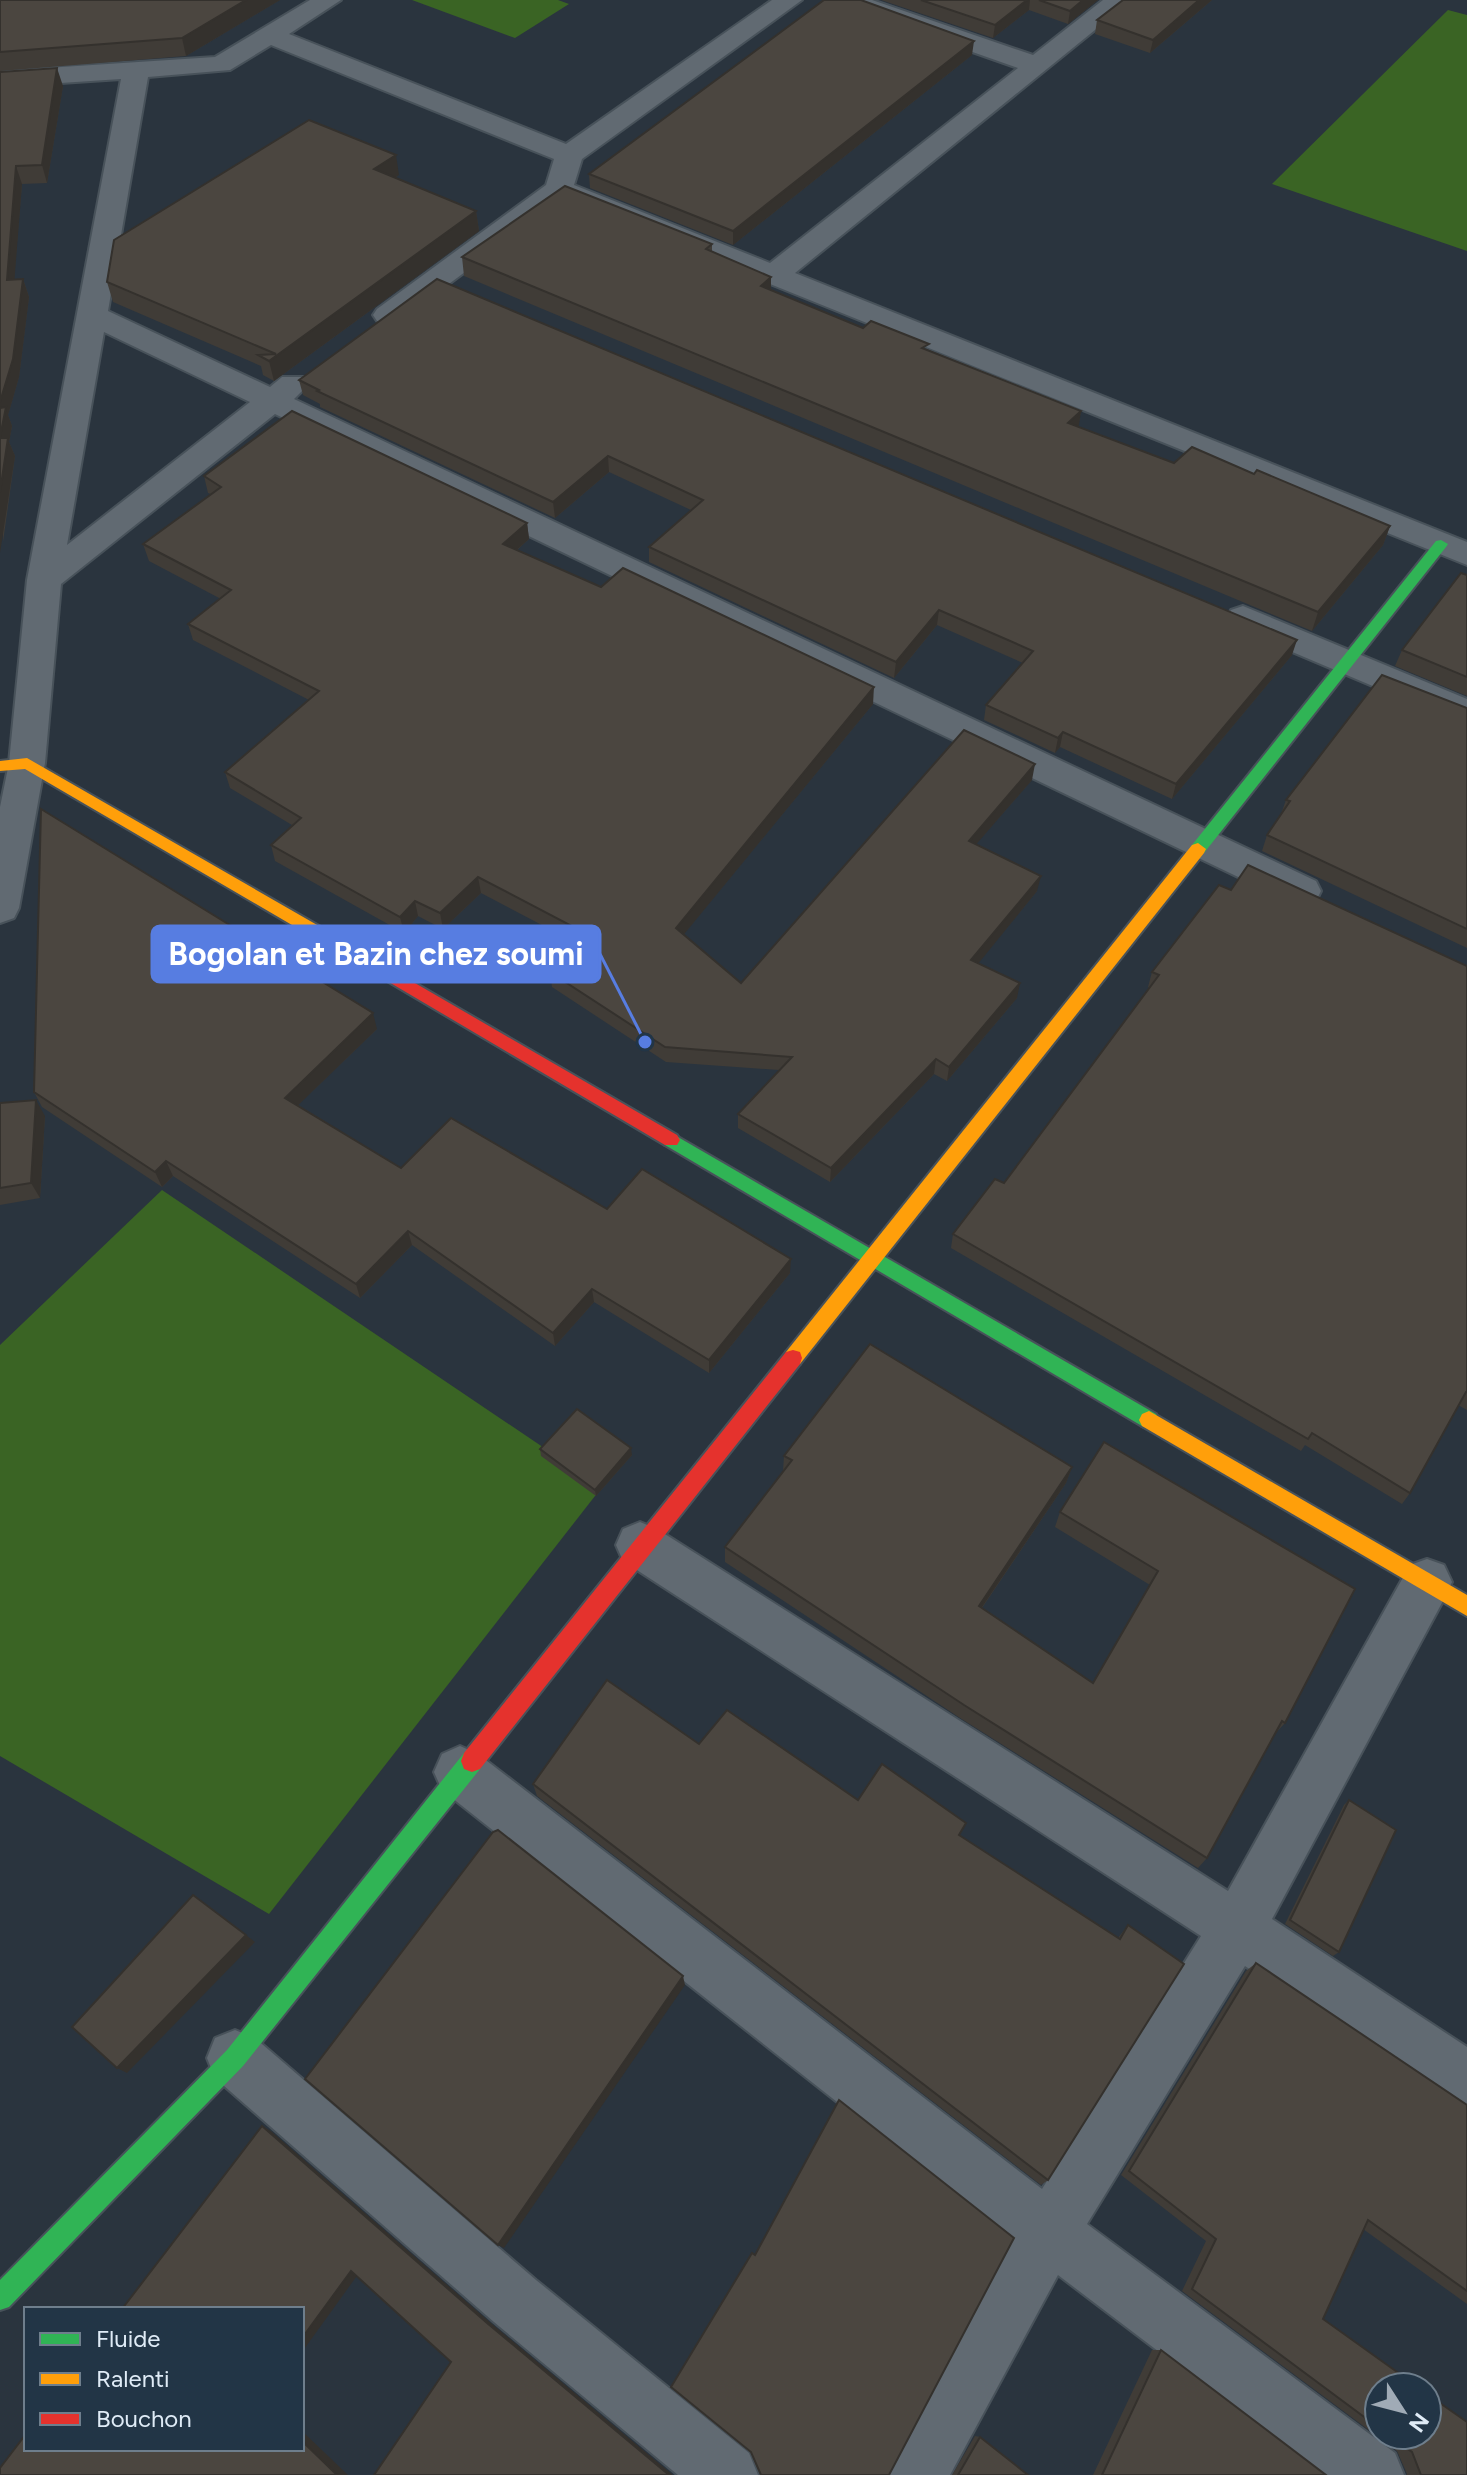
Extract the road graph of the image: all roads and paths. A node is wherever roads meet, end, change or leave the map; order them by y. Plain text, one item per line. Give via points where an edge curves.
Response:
1 (328, 0) edge
2 (789, 0) edge
3 (848, 0) edge
4 (1119, 0) edge
5 (269, 35) junction
6 (1036, 65) junction
7 (136, 70) junction
8 (0, 79) edge
9 (569, 155) junction
10 (559, 189) junction
11 (774, 275) junction
12 (95, 316) junction
13 (360, 335) edge
14 (322, 363) edge
15 (272, 400) junction
16 (1454, 549) edge
17 (44, 580) junction
18 (1215, 606) edge
19 (1347, 662) junction
20 (1467, 713) edge
21 (14, 764) edge
22 (1202, 843) junction
23 (1327, 903) edge
24 (0, 908) edge
25 (870, 1257) junction
26 (640, 1545) junction
27 (1447, 1594) edge
28 (460, 1772) junction
29 (1237, 1928) junction
30 (235, 2058) junction
31 (1467, 2080) edge
32 (1049, 2232) junction
33 (0, 2298) edge
34 (727, 2475) edge
35 (916, 2475) edge
36 (1373, 2475) edge

1 - 5 street
2 - 9 street
3 - 6 street
4 - 6 street
5 - 7 street via 221,64
5 - 9 street
6 - 11 street
7 - 8 street
7 - 12 street
9 - 10 street
10 - 11 street
10 - 13 street via 451,285
11 - 16 street
12 - 15 street
12 - 17 street
14 - 15 street
15 - 17 street
15 - 22 street
16 - 19 street
17 - 21 street
18 - 19 street
19 - 20 street
19 - 22 street
21 - 24 street
21 - 25 street
22 - 23 street
22 - 25 street
25 - 26 street
25 - 27 street
26 - 28 street
26 - 29 street
27 - 29 street
28 - 30 street
28 - 32 street
29 - 31 street
29 - 32 street
30 - 33 street
30 - 34 street via 515,2301
32 - 35 street
32 - 36 street

